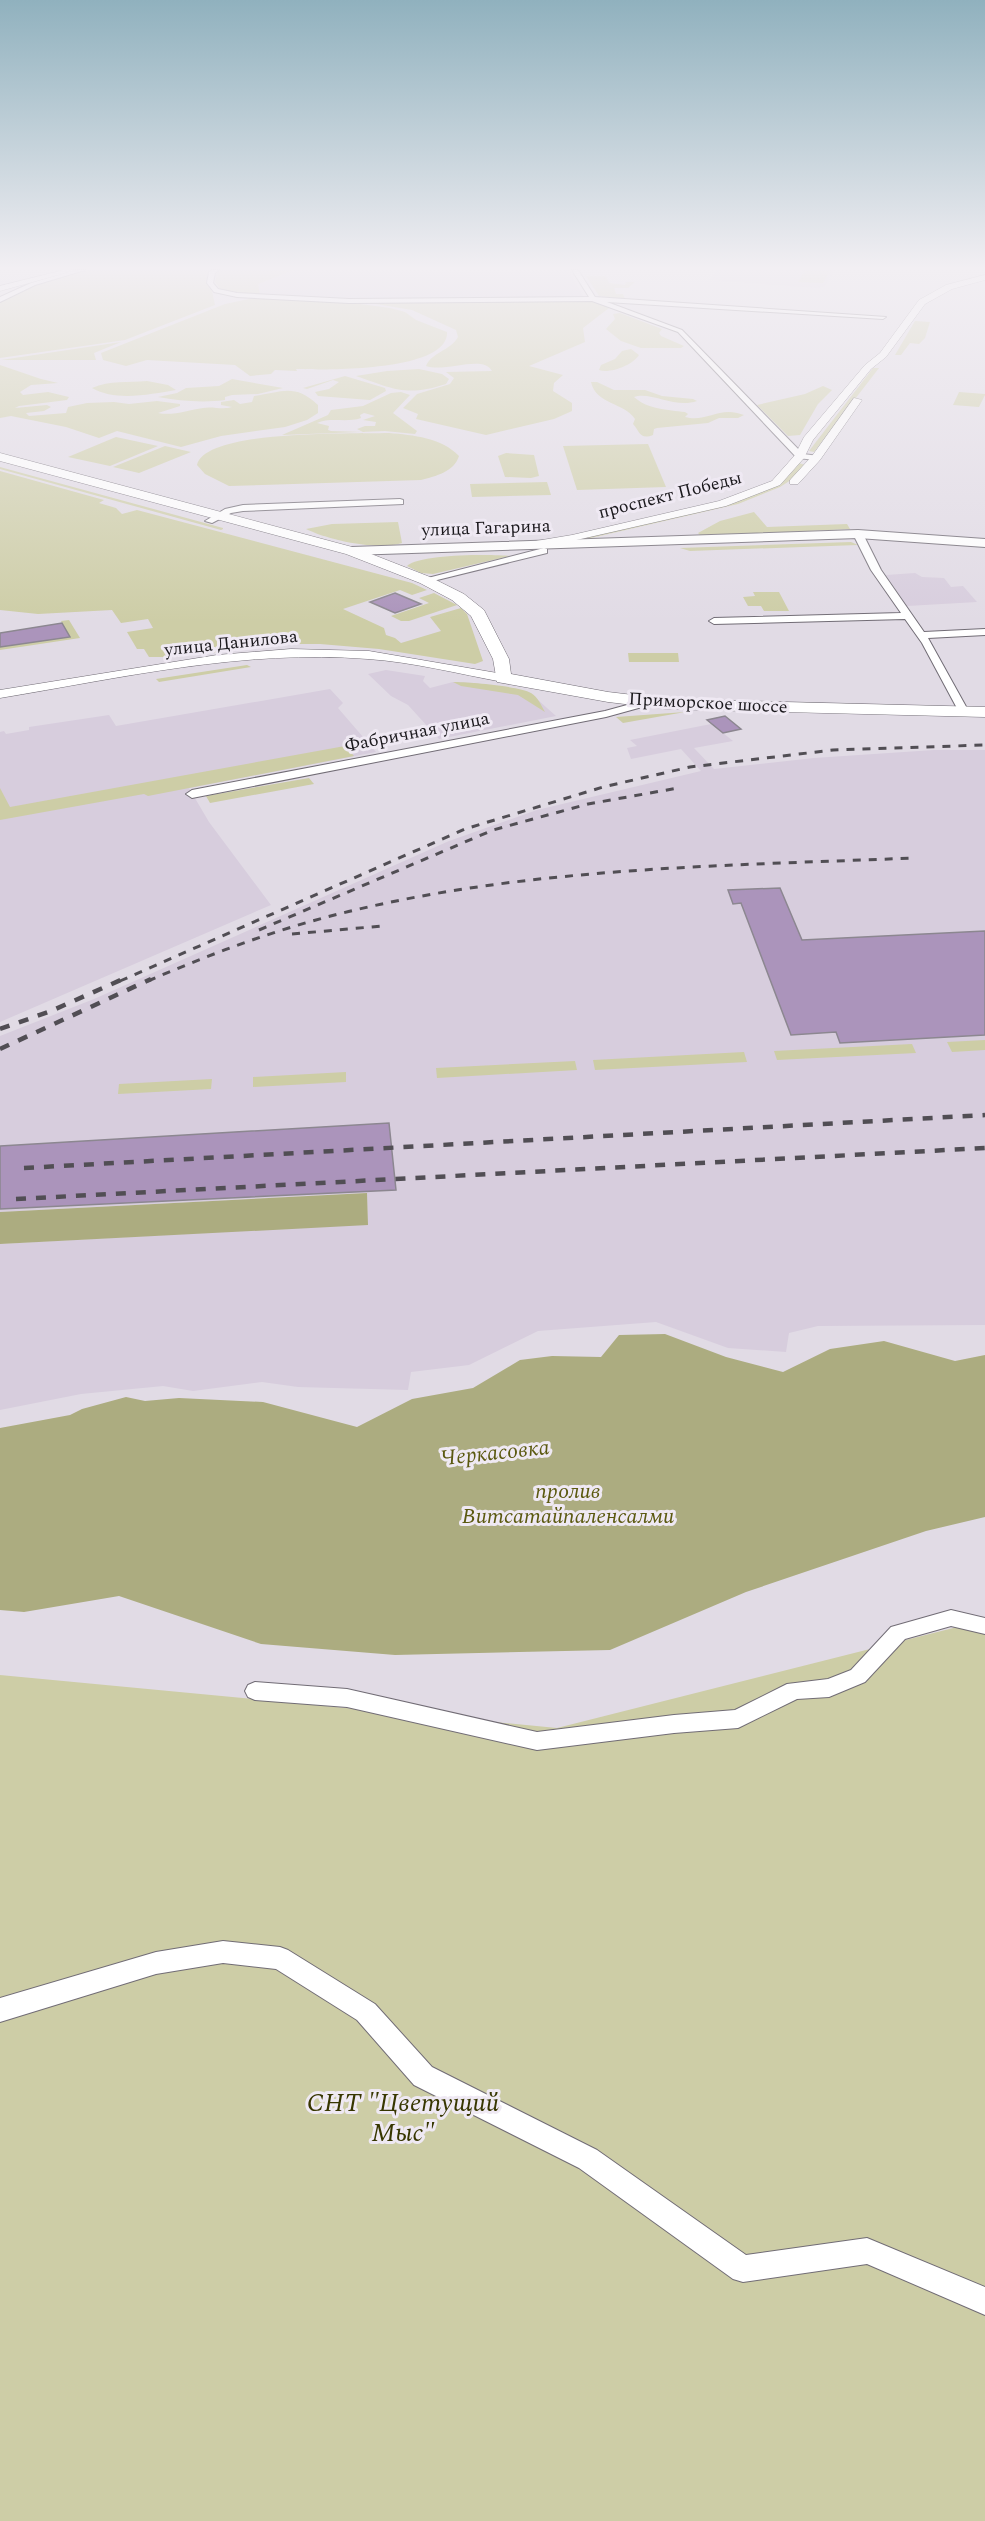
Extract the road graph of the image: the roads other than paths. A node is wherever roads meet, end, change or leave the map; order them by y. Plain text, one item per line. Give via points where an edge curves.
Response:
1 (734, 388) edge
2 (850, 388) edge
3 (866, 388) edge
4 (800, 456) junction
5 (0, 457) edge
6 (816, 458) junction
7 (0, 464) edge
8 (400, 502) dead end
9 (215, 519) junction
10 (635, 531) junction
11 (859, 537) junction
12 (647, 542) junction
13 (578, 544) junction
14 (985, 545) edge
15 (544, 551) junction
16 (355, 553) junction
17 (425, 580) junction
18 (908, 616) junction
19 (714, 621) dead end
20 (985, 632) edge
21 (922, 635) junction
22 (502, 678) junction
23 (0, 694) edge
24 (650, 702) junction
25 (964, 712) junction
26 (985, 712) edge
27 (192, 794) dead end
28 (985, 1626) edge
29 (255, 1691) dead end
30 (0, 2010) edge
31 (985, 2301) edge

1 - 4 street
2 - 4 street, проспект Победы via 808,439
3 - 6 street, проспект Победы
4 - 6 street
4 - 13 street, проспект Победы via 783,477 748,495
5 - 9 main road, улица Гагарина
6 - 10 street, проспект Победы via 792,483 763,499
7 - 9 main road, улица Гагарина
8 - 9 street via 243,507
9 - 16 main road, улица Гагарина
10 - 12 street via 636,537
10 - 13 street, проспект Победы
11 - 12 main road, улица Гагарина
11 - 13 main road, улица Гагарина
11 - 14 main road, улица Гагарина
11 - 18 street
12 - 13 main road, улица Гагарина
13 - 15 main road, улица Гагарина
13 - 16 main road, улица Гагарина
15 - 16 main road, улица Гагарина
15 - 17 street
16 - 17 main road
17 - 22 main road via 458,597 478,613 501,659
18 - 19 street
18 - 21 street
20 - 21 street
21 - 25 street
22 - 23 street, улица Данилова via 369,656 291,653 217,659
22 - 24 main road, Приморское шоссе
24 - 25 main road, Приморское шоссе
24 - 27 street, Фабричная улица via 606,714
25 - 26 main road, Приморское шоссе
28 - 29 street via 951,1618 898,1633 858,1676 829,1688 794,1690 738,1719 537,1741 347,1698
30 - 31 street via 156,1963 223,1952 280,1958 366,2012 423,2076 588,2159 743,2270 867,2251

